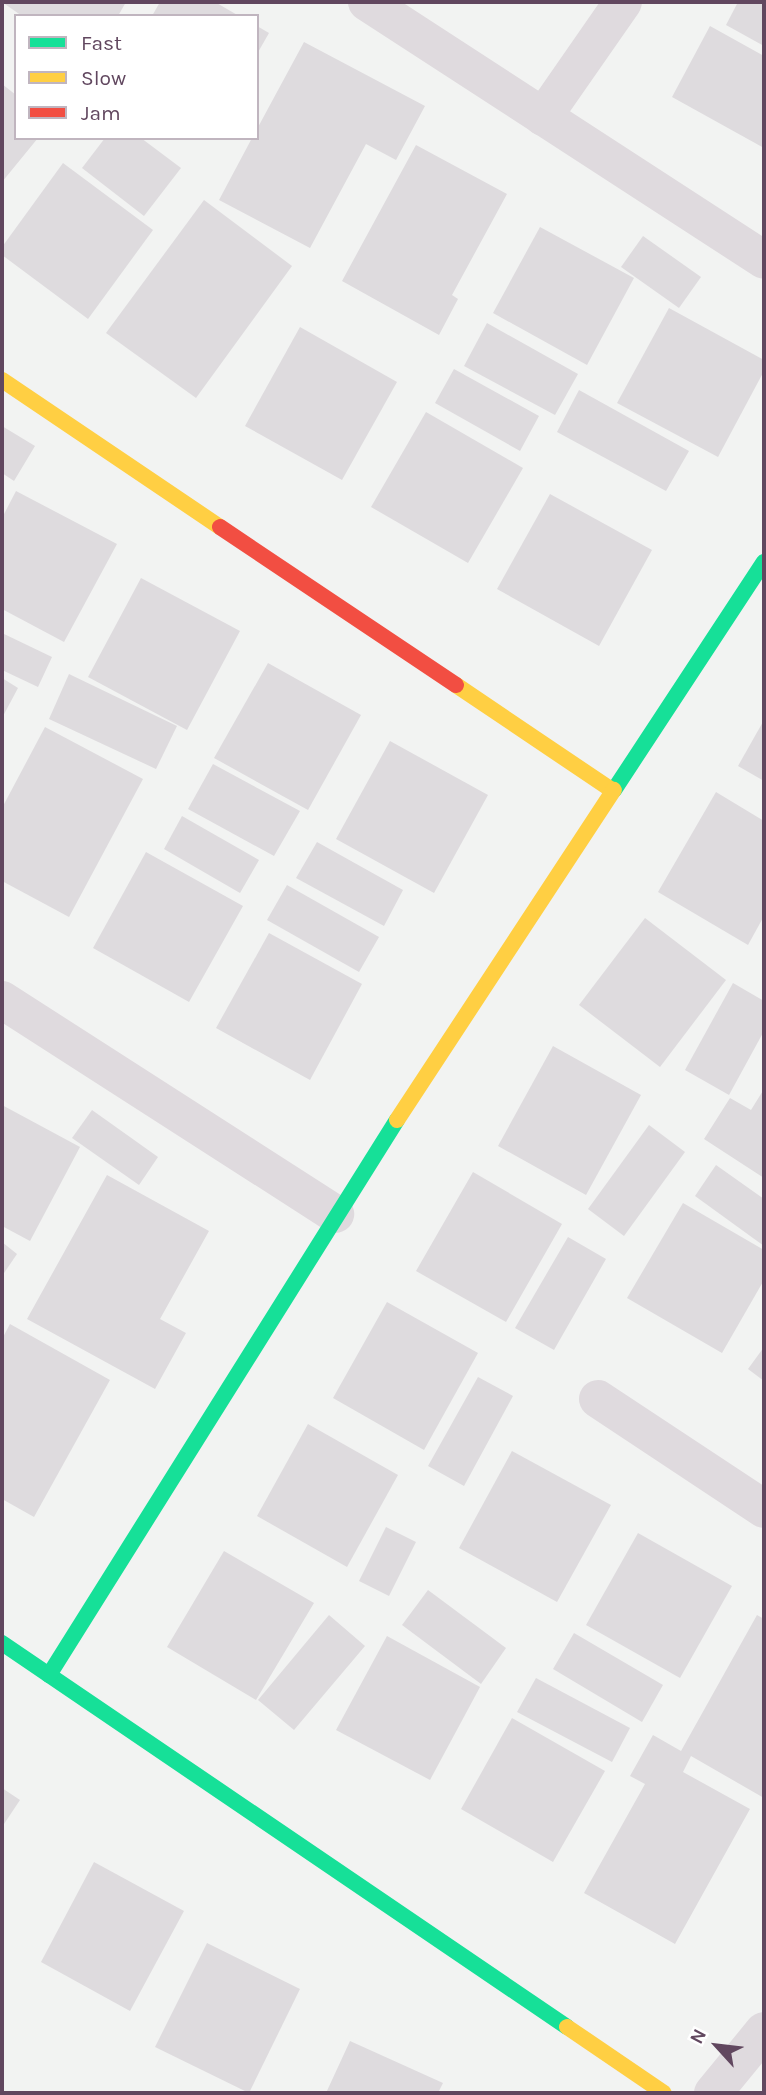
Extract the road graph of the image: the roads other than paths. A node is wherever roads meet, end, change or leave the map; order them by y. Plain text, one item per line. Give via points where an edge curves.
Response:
1 (367, 2) edge
2 (623, 2) edge
3 (543, 117) junction
4 (764, 260) edge
5 (2, 380) edge
6 (764, 562) edge
7 (613, 791) junction
8 (2, 1000) edge
9 (335, 1214) junction
10 (598, 1399) dead end
11 (764, 1509) edge
12 (2, 1643) edge
13 (49, 1675) junction
14 (764, 2031) edge
15 (664, 2093) edge
16 (713, 2093) edge

1 - 3 street
2 - 3 street
3 - 4 street
5 - 7 street
6 - 7 street
7 - 9 street
8 - 9 street
9 - 13 street
10 - 11 street
12 - 13 street
13 - 15 street
14 - 16 street

